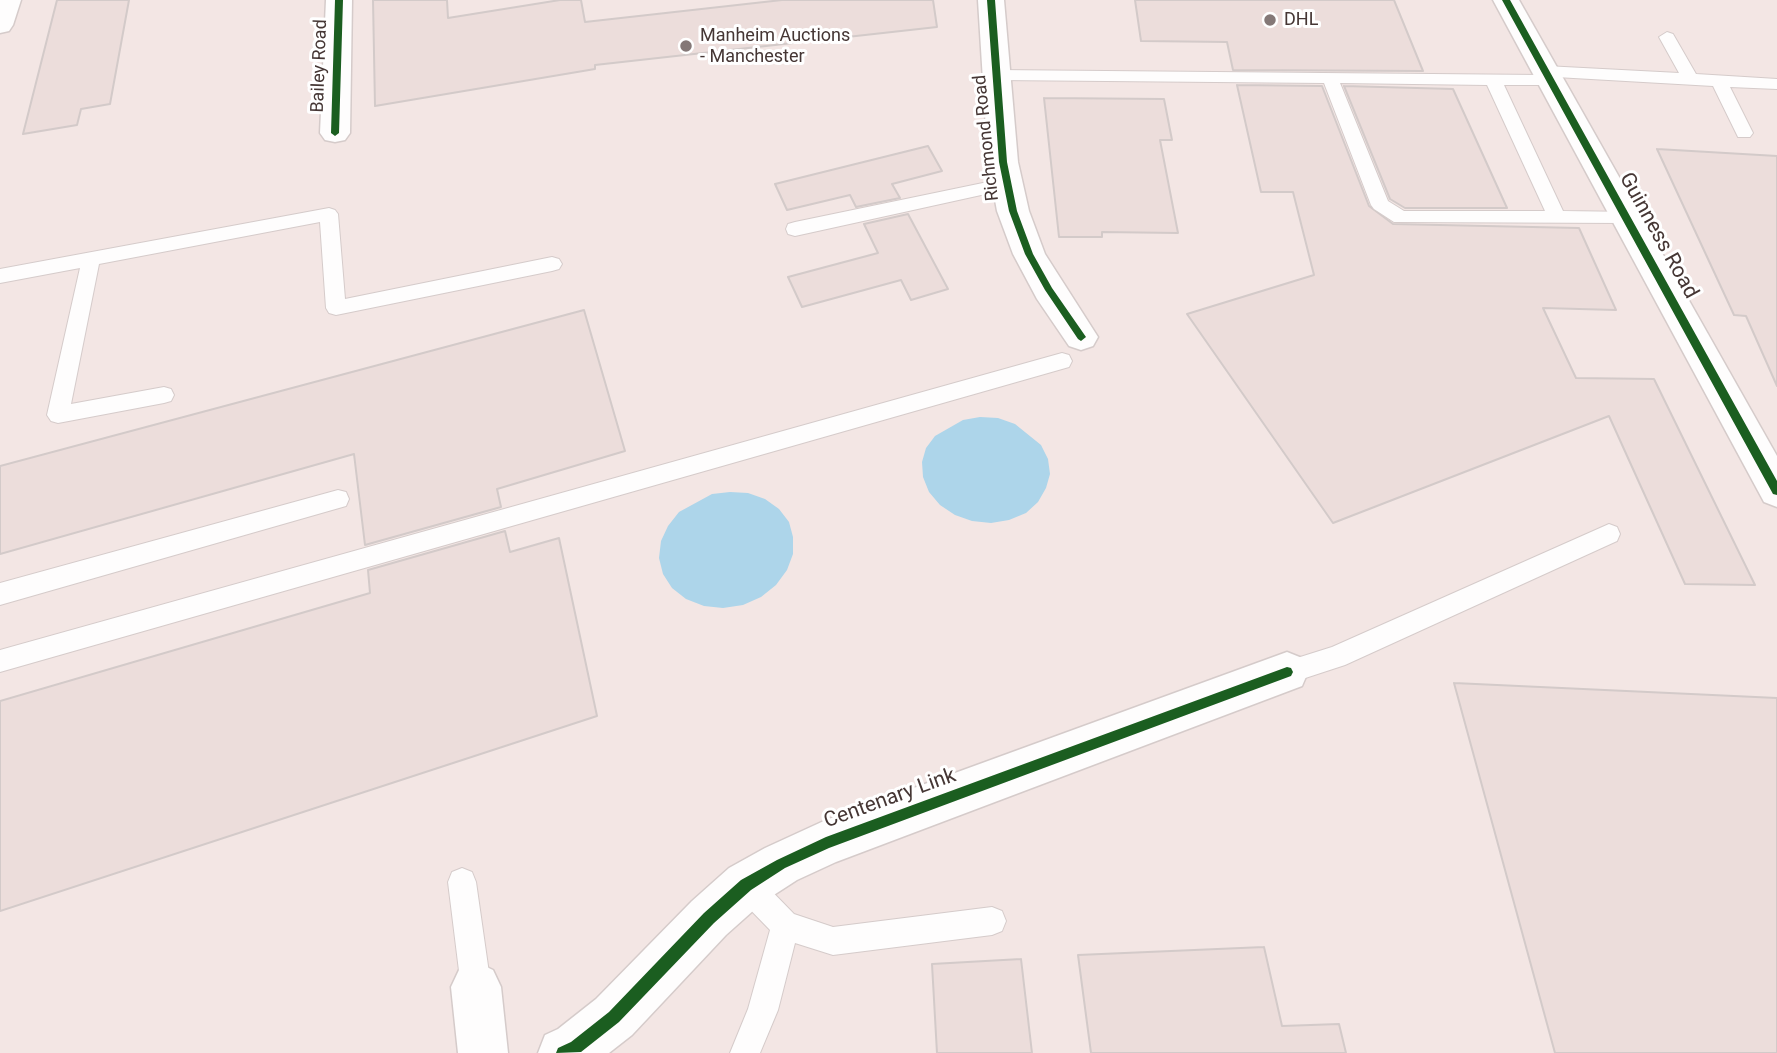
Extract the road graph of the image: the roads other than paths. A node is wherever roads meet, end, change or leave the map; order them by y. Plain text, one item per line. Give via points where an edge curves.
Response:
1 (8, 0) edge
2 (340, 0) edge
3 (991, 0) edge
4 (1506, 0) edge
5 (0, 25) edge
6 (1667, 37) dead end
7 (997, 75) junction
8 (1548, 76) junction
9 (1330, 78) junction
10 (1690, 78) junction
11 (1493, 79) junction
12 (1719, 80) junction
13 (1777, 84) edge
14 (335, 133) dead end
15 (1744, 134) dead end
16 (1007, 184) junction
17 (1557, 217) junction
18 (1626, 217) junction
19 (795, 229) dead end
20 (91, 259) junction
21 (552, 264) dead end
22 (0, 276) edge
23 (1081, 337) dead end
24 (1062, 361) dead end
25 (164, 396) dead end
26 (1777, 491) edge
27 (338, 499) dead end
28 (1609, 534) dead end
29 (0, 594) edge
30 (0, 662) edge
31 (1287, 673) joint
32 (462, 882) dead end
33 (747, 885) junction
34 (992, 921) dead end
35 (785, 926) junction
36 (476, 987) joint
37 (483, 1053) edge
38 (563, 1053) edge
39 (745, 1053) edge

1 - 5 street
2 - 14 street, Bailey Road
3 - 7 street, Richmond Road
4 - 8 street, Guinness Road
6 - 10 lane
7 - 9 lane
7 - 16 street, Richmond Road
8 - 10 lane
8 - 11 lane
8 - 18 street, Guinness Road
9 - 11 lane
9 - 17 lane via 1380,205 1401,217
10 - 12 lane
11 - 17 lane
12 - 13 lane
12 - 15 lane
16 - 19 lane
16 - 23 street, Richmond Road via 1029,254
17 - 18 lane
18 - 26 street, Guinness Road
20 - 21 lane via 329,214 336,309
20 - 22 lane
20 - 25 lane via 58,415
24 - 30 lane
27 - 29 lane
28 - 31 lane via 1336,657
31 - 33 street, Centenary Link via 826,843
32 - 36 lane
33 - 35 lane
33 - 38 street, Centenary Link via 614,1017
34 - 35 lane via 833,941
35 - 39 lane via 764,1010
36 - 37 street

